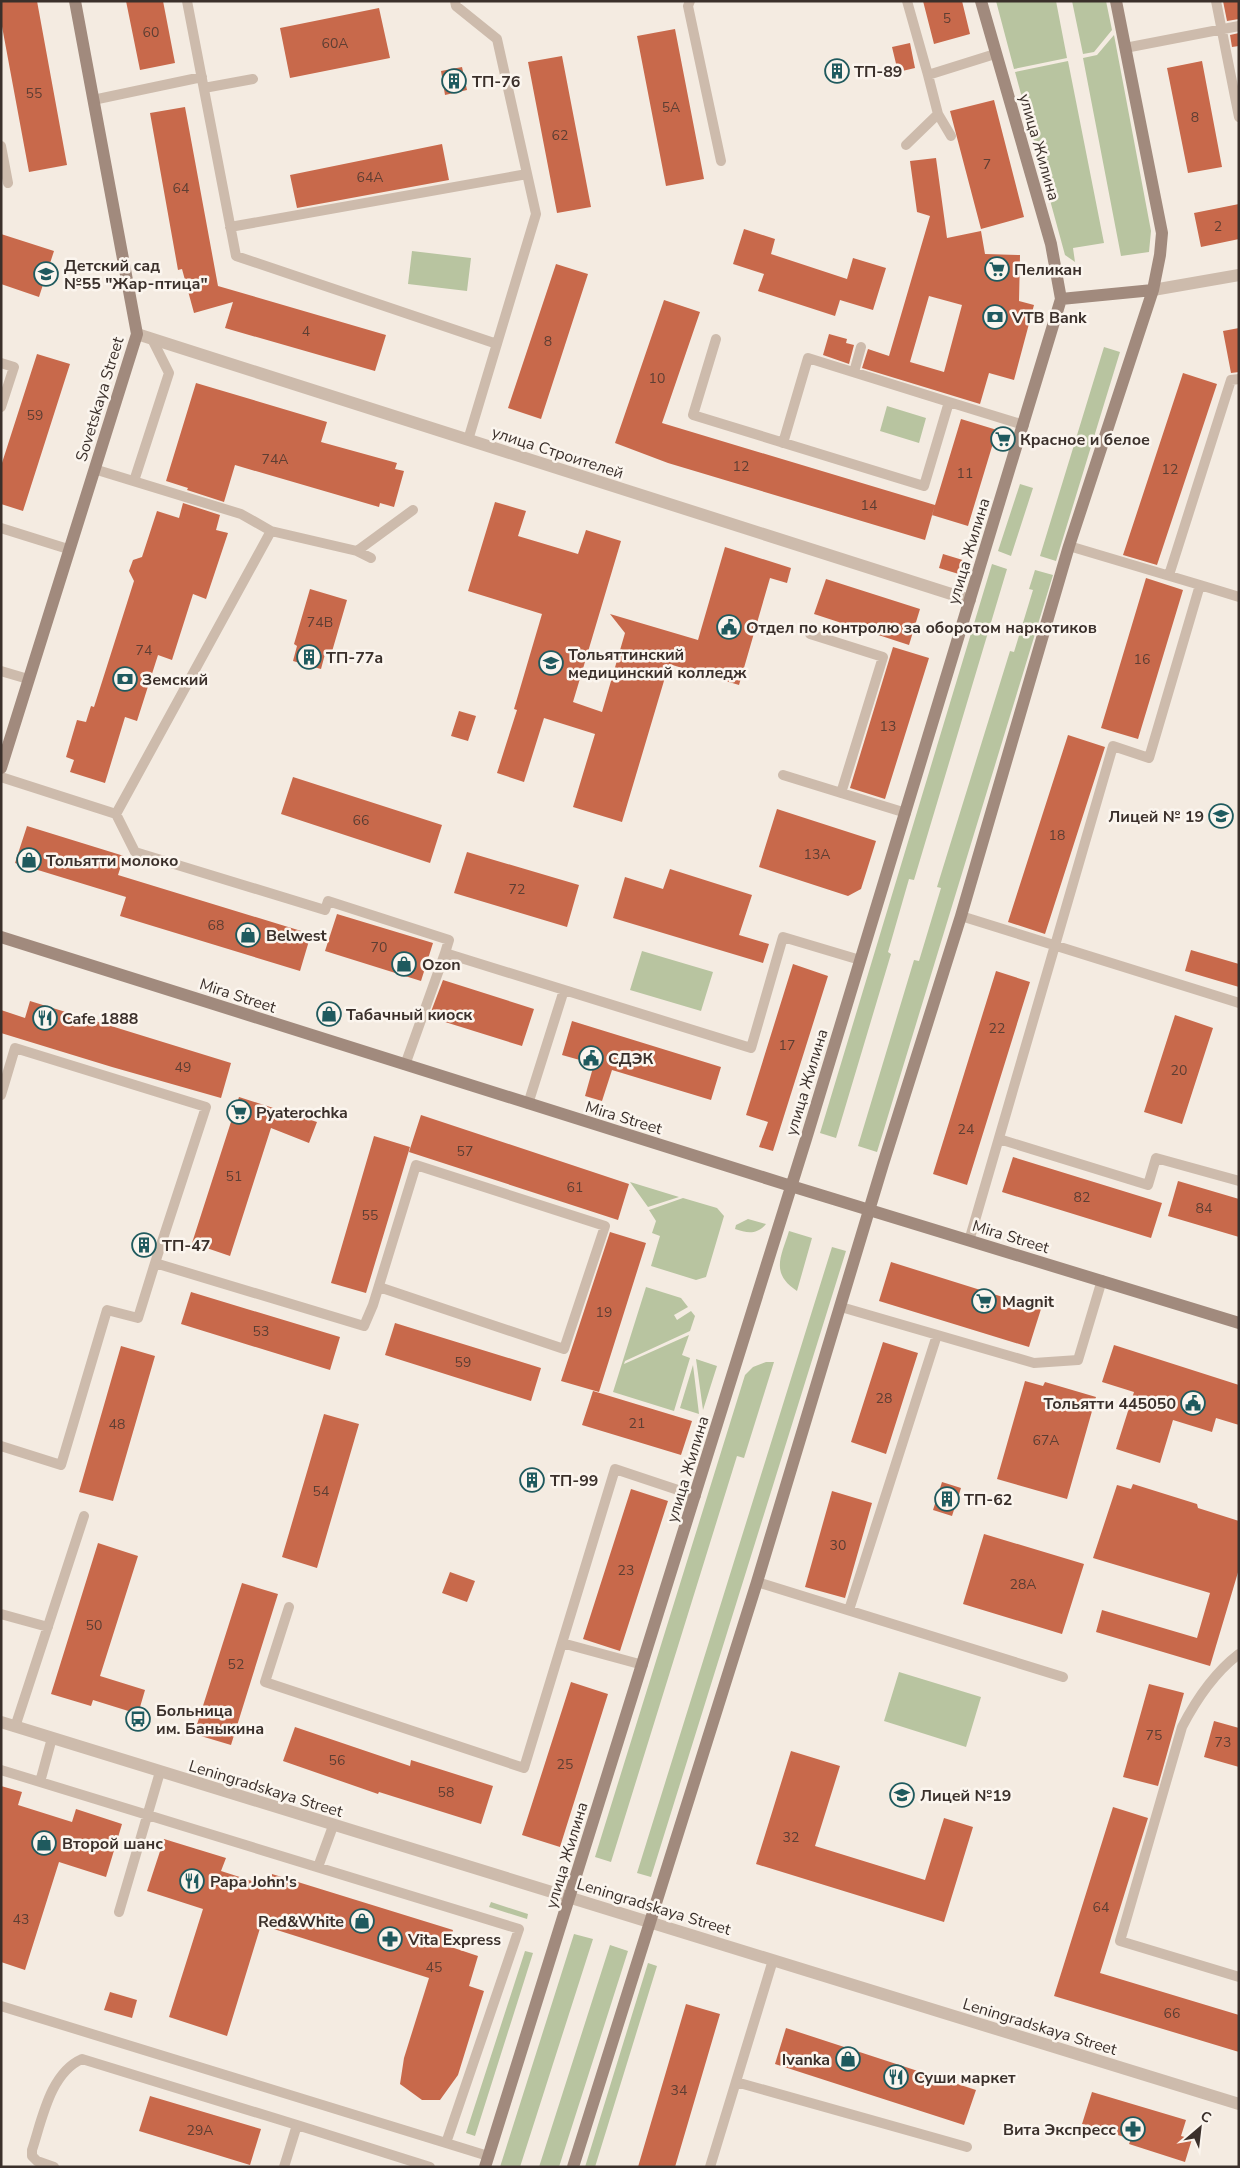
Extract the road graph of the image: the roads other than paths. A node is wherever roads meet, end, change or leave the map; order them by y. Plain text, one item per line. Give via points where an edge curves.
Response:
1 (75, 1) edge
2 (187, 1) edge
3 (455, 1) edge
4 (690, 1) edge
5 (907, 1) edge
6 (981, 1) edge
7 (1116, 1) edge
8 (1216, 1) edge
9 (1239, 26) edge
10 (1222, 29) junction
11 (1124, 48) junction
12 (996, 54) junction
13 (928, 75) junction
14 (202, 77) junction
15 (253, 79) dead end
16 (204, 88) junction
17 (93, 100) junction
18 (938, 114) junction
19 (1239, 117) edge
20 (951, 136) dead end
21 (906, 145) dead end
22 (1, 146) edge
23 (721, 162) dead end
24 (527, 174) junction
25 (8, 183) dead end
26 (230, 227) junction
27 (1239, 274) edge
28 (1153, 290) junction
29 (1061, 299) junction
30 (137, 334) junction
31 (152, 339) junction
32 (716, 340) dead end
33 (497, 344) junction
34 (861, 347) dead end
35 (1, 363) edge
36 (854, 372) junction
37 (1239, 379) edge
38 (949, 402) junction
39 (1, 406) edge
40 (1024, 425) junction
41 (468, 440) junction
42 (783, 443) junction
43 (94, 469) junction
44 (134, 481) junction
45 (413, 510) dead end
46 (1, 528) edge
47 (271, 531) junction
48 (1069, 546) junction
49 (68, 549) junction
50 (357, 551) junction
51 (371, 558) dead end
52 (1169, 575) junction
53 (1200, 585) junction
54 (1239, 597) edge
55 (970, 600) junction
56 (810, 634) dead end
57 (1, 671) edge
58 (28, 679) junction
59 (1, 768) edge
60 (783, 776) dead end
61 (1, 777) edge
62 (841, 794) junction
63 (906, 813) junction
64 (116, 814) junction
65 (961, 916) junction
66 (1, 937) edge
67 (1055, 946) junction
68 (445, 953) junction
69 (860, 960) junction
70 (564, 990) junction
71 (1239, 1003) edge
72 (405, 1065) junction
73 (1, 1094) edge
74 (528, 1104) junction
75 (999, 1139) junction
76 (1239, 1181) edge
77 (791, 1186) junction
78 (870, 1211) junction
79 (969, 1241) junction
80 (155, 1262) junction
81 (1102, 1280) junction
82 (379, 1287) junction
83 (841, 1307) junction
84 (1239, 1323) edge
85 (937, 1335) junction
86 (1, 1446) edge
87 (696, 1496) junction
88 (84, 1516) dead end
89 (757, 1582) junction
90 (289, 1607) dead end
91 (849, 1610) junction
92 (1, 1614) edge
93 (48, 1627) junction
94 (562, 1643) junction
95 (1239, 1654) edge
96 (642, 1665) junction
97 (1063, 1677) dead end
98 (1, 1722) edge
99 (15, 1726) junction
100 (52, 1738) junction
101 (1, 1770) edge
102 (160, 1772) junction
103 (40, 1782) junction
104 (147, 1815) junction
105 (333, 1826) junction
106 (318, 1867) junction
107 (570, 1897) junction
108 (119, 1912) dead end
109 (651, 1922) junction
110 (773, 1960) junction
111 (1239, 1977) edge
112 (1, 2006) edge
113 (736, 2082) junction
114 (1239, 2104) edge
115 (297, 2125) junction
116 (446, 2143) junction
117 (967, 2147) dead end
118 (486, 2162) edge
119 (54, 2167) edge
120 (284, 2167) edge
121 (430, 2167) edge
122 (573, 2167) edge
123 (710, 2167) edge

1 - 17 main road, Sovetskaya Street
2 - 14 lane
3 - 24 lane via 456,6 498,38
4 - 23 lane via 688,6
5 - 13 lane
6 - 12 main road, улица Жилина
7 - 11 main road
8 - 10 lane
9 - 10 lane
10 - 11 lane
10 - 19 lane
11 - 28 main road via 1162,233
12 - 13 lane
12 - 29 main road, улица Жилина via 1051,244
13 - 18 lane
14 - 16 lane
14 - 17 lane
15 - 16 lane
16 - 26 lane
17 - 30 main road, Sovetskaya Street
18 - 20 lane
18 - 21 lane
22 - 25 lane
24 - 26 lane
24 - 33 lane via 536,214
26 - 33 lane via 236,256
27 - 28 street
28 - 29 main road
28 - 48 main road
29 - 40 main road, улица Жилина
30 - 31 street, улица Строителей
30 - 43 main road, Sovetskaya Street
31 - 41 street, улица Строителей
31 - 44 lane via 169,373
32 - 42 lane via 693,415
33 - 41 lane
34 - 36 lane
35 - 39 lane via 14,367
36 - 38 lane
36 - 42 lane via 808,358
37 - 52 lane via 1231,380
38 - 40 lane
38 - 42 lane via 924,486
40 - 55 main road, улица Жилина
41 - 55 street, улица Строителей
43 - 44 lane
43 - 49 main road, Sovetskaya Street
44 - 47 lane via 241,514
45 - 50 lane
46 - 49 lane
47 - 50 lane
47 - 64 lane
48 - 52 lane
48 - 65 main road
49 - 58 main road, Sovetskaya Street
50 - 51 lane
52 - 53 lane
53 - 54 lane
53 - 67 lane via 1149,758 1113,746
55 - 63 main road, улица Жилина
56 - 62 lane via 883,657
57 - 58 lane
58 - 59 main road, Sovetskaya Street
60 - 62 lane
61 - 64 lane
62 - 63 lane
63 - 69 main road, улица Жилина
64 - 68 lane via 135,852 325,910 328,901 449,940
65 - 67 lane
65 - 78 main road
66 - 72 main road, Mira Street
67 - 71 lane
67 - 75 lane
68 - 70 lane
68 - 72 lane
69 - 70 lane via 783,937 751,1048
69 - 77 main road, улица Жилина
70 - 74 lane
72 - 74 main road, Mira Street
73 - 80 lane via 15,1048 206,1107
74 - 77 main road, Mira Street
75 - 76 lane via 1148,1185 1156,1158
75 - 79 lane
77 - 78 main road, Mira Street
77 - 87 main road, улица Жилина
78 - 79 main road, Mira Street
78 - 83 main road
79 - 81 main road, Mira Street
80 - 82 lane via 364,1326
80 - 86 lane via 138,1318 107,1310 61,1465
81 - 84 main road, Mira Street
81 - 85 lane via 1078,1360 1034,1363
82 - 82 lane via 416,1165 605,1226 564,1349
83 - 85 lane
83 - 89 main road
85 - 91 lane
87 - 94 lane via 615,1469
87 - 96 main road, улица Жилина
88 - 93 lane
89 - 91 lane
89 - 109 main road
90 - 94 lane via 265,1682 524,1768
91 - 97 lane
92 - 93 lane
93 - 99 lane
94 - 96 lane
95 - 111 lane via 1196,1701 1182,1727 1120,1941
96 - 107 main road, улица Жилина
98 - 99 street, Leningradskaya Street
99 - 100 street, Leningradskaya Street
100 - 102 street, Leningradskaya Street
100 - 103 lane
101 - 103 lane
102 - 104 lane
102 - 105 street, Leningradskaya Street
103 - 104 lane
104 - 106 lane
104 - 108 lane
105 - 106 lane
105 - 107 street, Leningradskaya Street
106 - 116 lane via 518,1929
107 - 109 street, Leningradskaya Street
107 - 118 main road, улица Жилина
109 - 110 street, Leningradskaya Street
109 - 122 main road
110 - 113 lane
110 - 114 street, Leningradskaya Street
112 - 116 lane
113 - 117 lane
113 - 123 lane
115 - 119 lane via 82,2059 71,2064 61,2076 46,2107 32,2150 37,2161
115 - 120 lane
115 - 121 lane
116 - 118 lane

